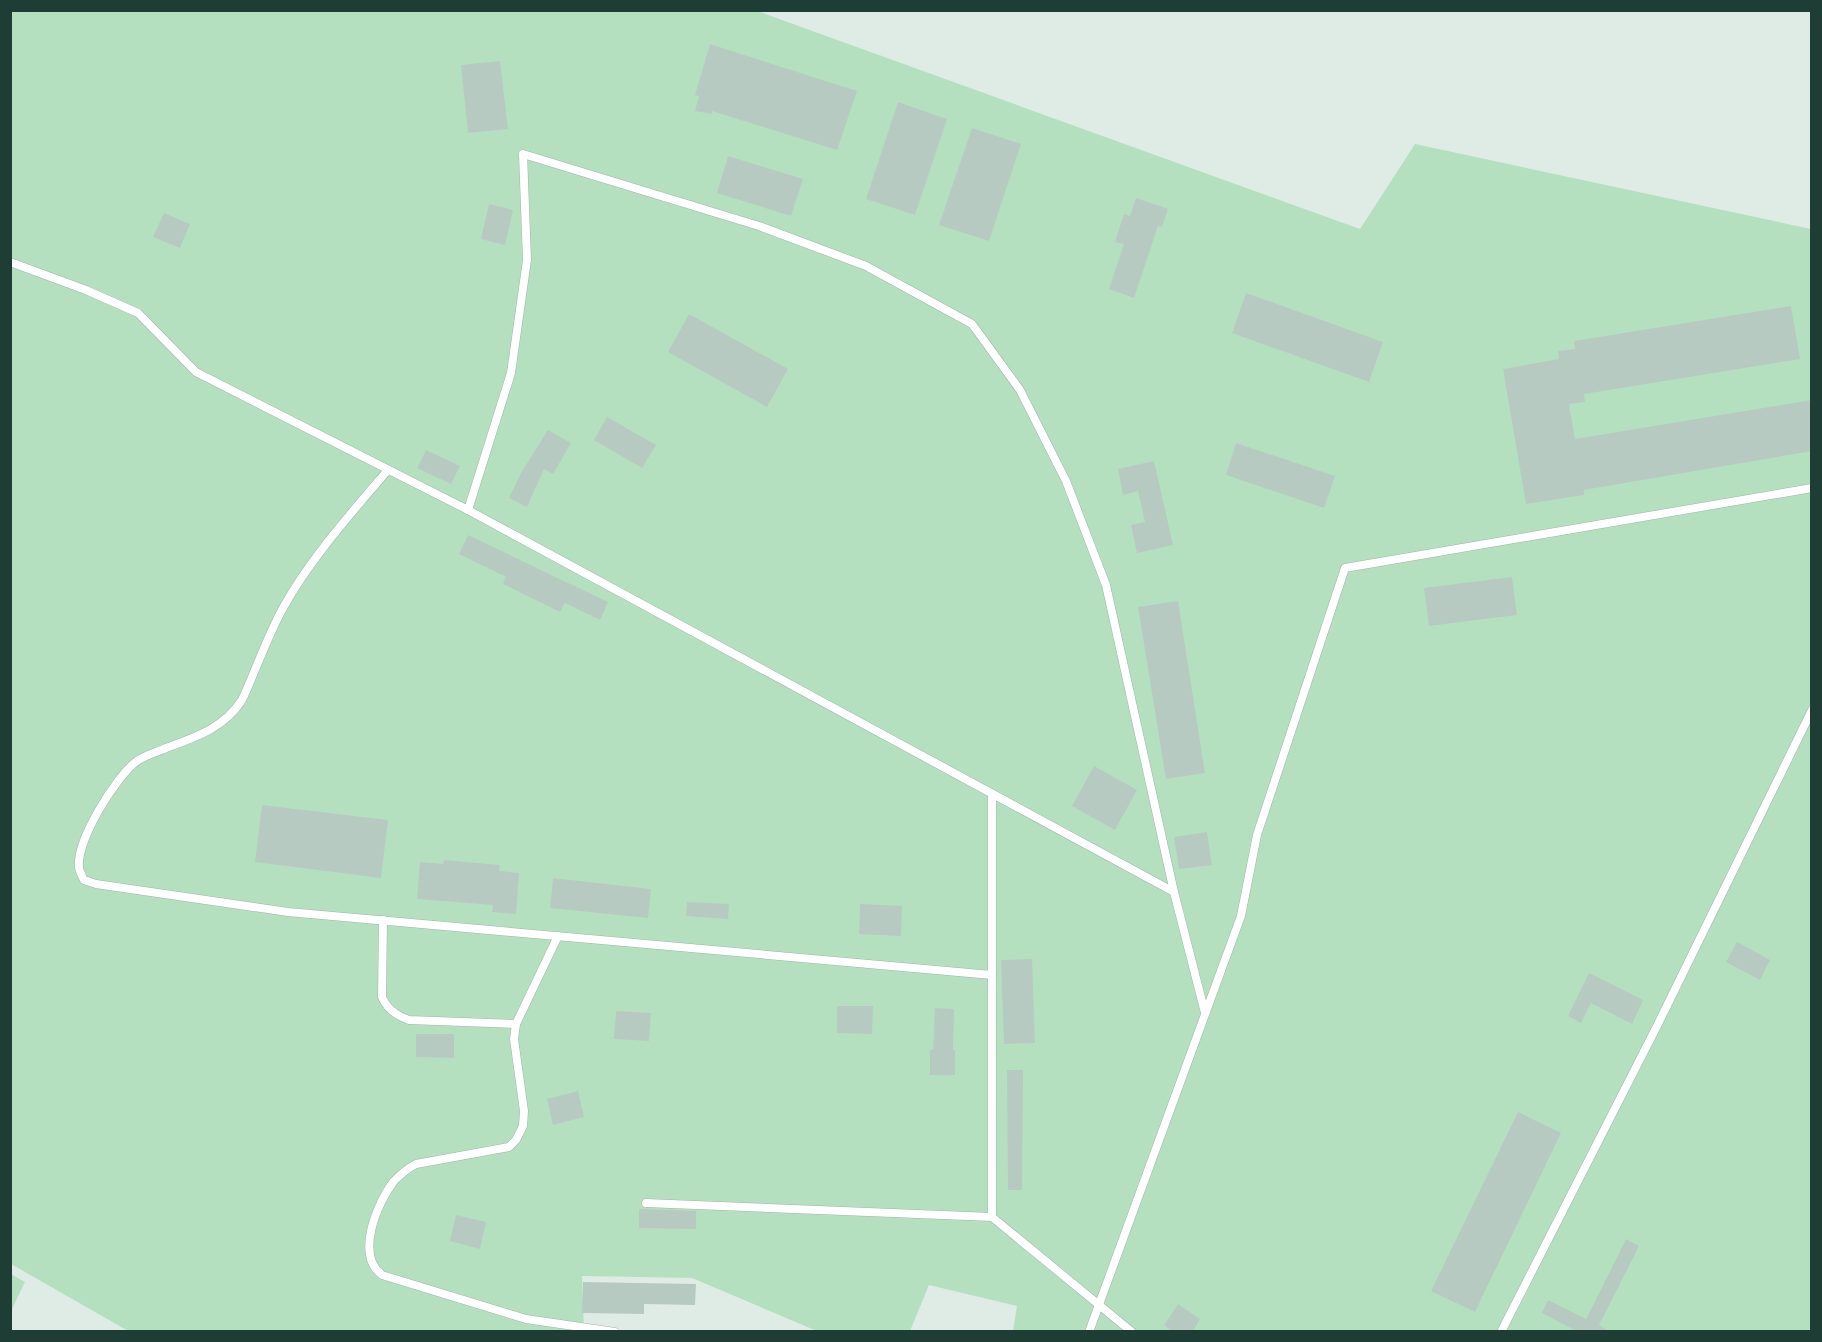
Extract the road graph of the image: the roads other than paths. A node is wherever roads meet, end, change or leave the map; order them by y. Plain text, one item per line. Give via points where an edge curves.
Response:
1 (10, 262) edge
2 (388, 470) junction
3 (1812, 488) edge
4 (468, 510) junction
5 (1812, 710) edge
6 (992, 794) junction
7 (1174, 892) junction
8 (383, 920) junction
9 (558, 936) junction
10 (992, 975) junction
11 (1205, 1013) junction
12 (516, 1024) junction
13 (646, 1203) dead end
14 (992, 1217) junction
15 (1099, 1306) junction
16 (615, 1332) edge
17 (1089, 1332) edge
18 (1132, 1332) edge
19 (1501, 1332) edge

1 - 2 lane via 138,312 196,372
2 - 4 lane
2 - 8 lane via 283,608 234,712 204,734 137,761 118,781 86,832 79,869 84,880 96,884 288,912
3 - 11 lane via 1345,568 1257,835 1241,916
4 - 6 lane
4 - 7 lane via 511,373 527,260 523,154 759,226 866,266 972,324 1020,390 1066,482 1106,585
5 - 19 lane
6 - 7 lane
6 - 10 lane
7 - 11 lane
8 - 9 lane
8 - 12 lane via 382,997 399,1016 409,1020
9 - 10 lane
9 - 12 lane
10 - 14 lane
11 - 15 lane
12 - 16 lane via 514,1039 524,1111 523,1126 516,1140 509,1147 416,1164 406,1170 376,1213 369,1259 382,1275 526,1319
13 - 14 lane
14 - 15 lane
15 - 17 lane
15 - 18 lane

